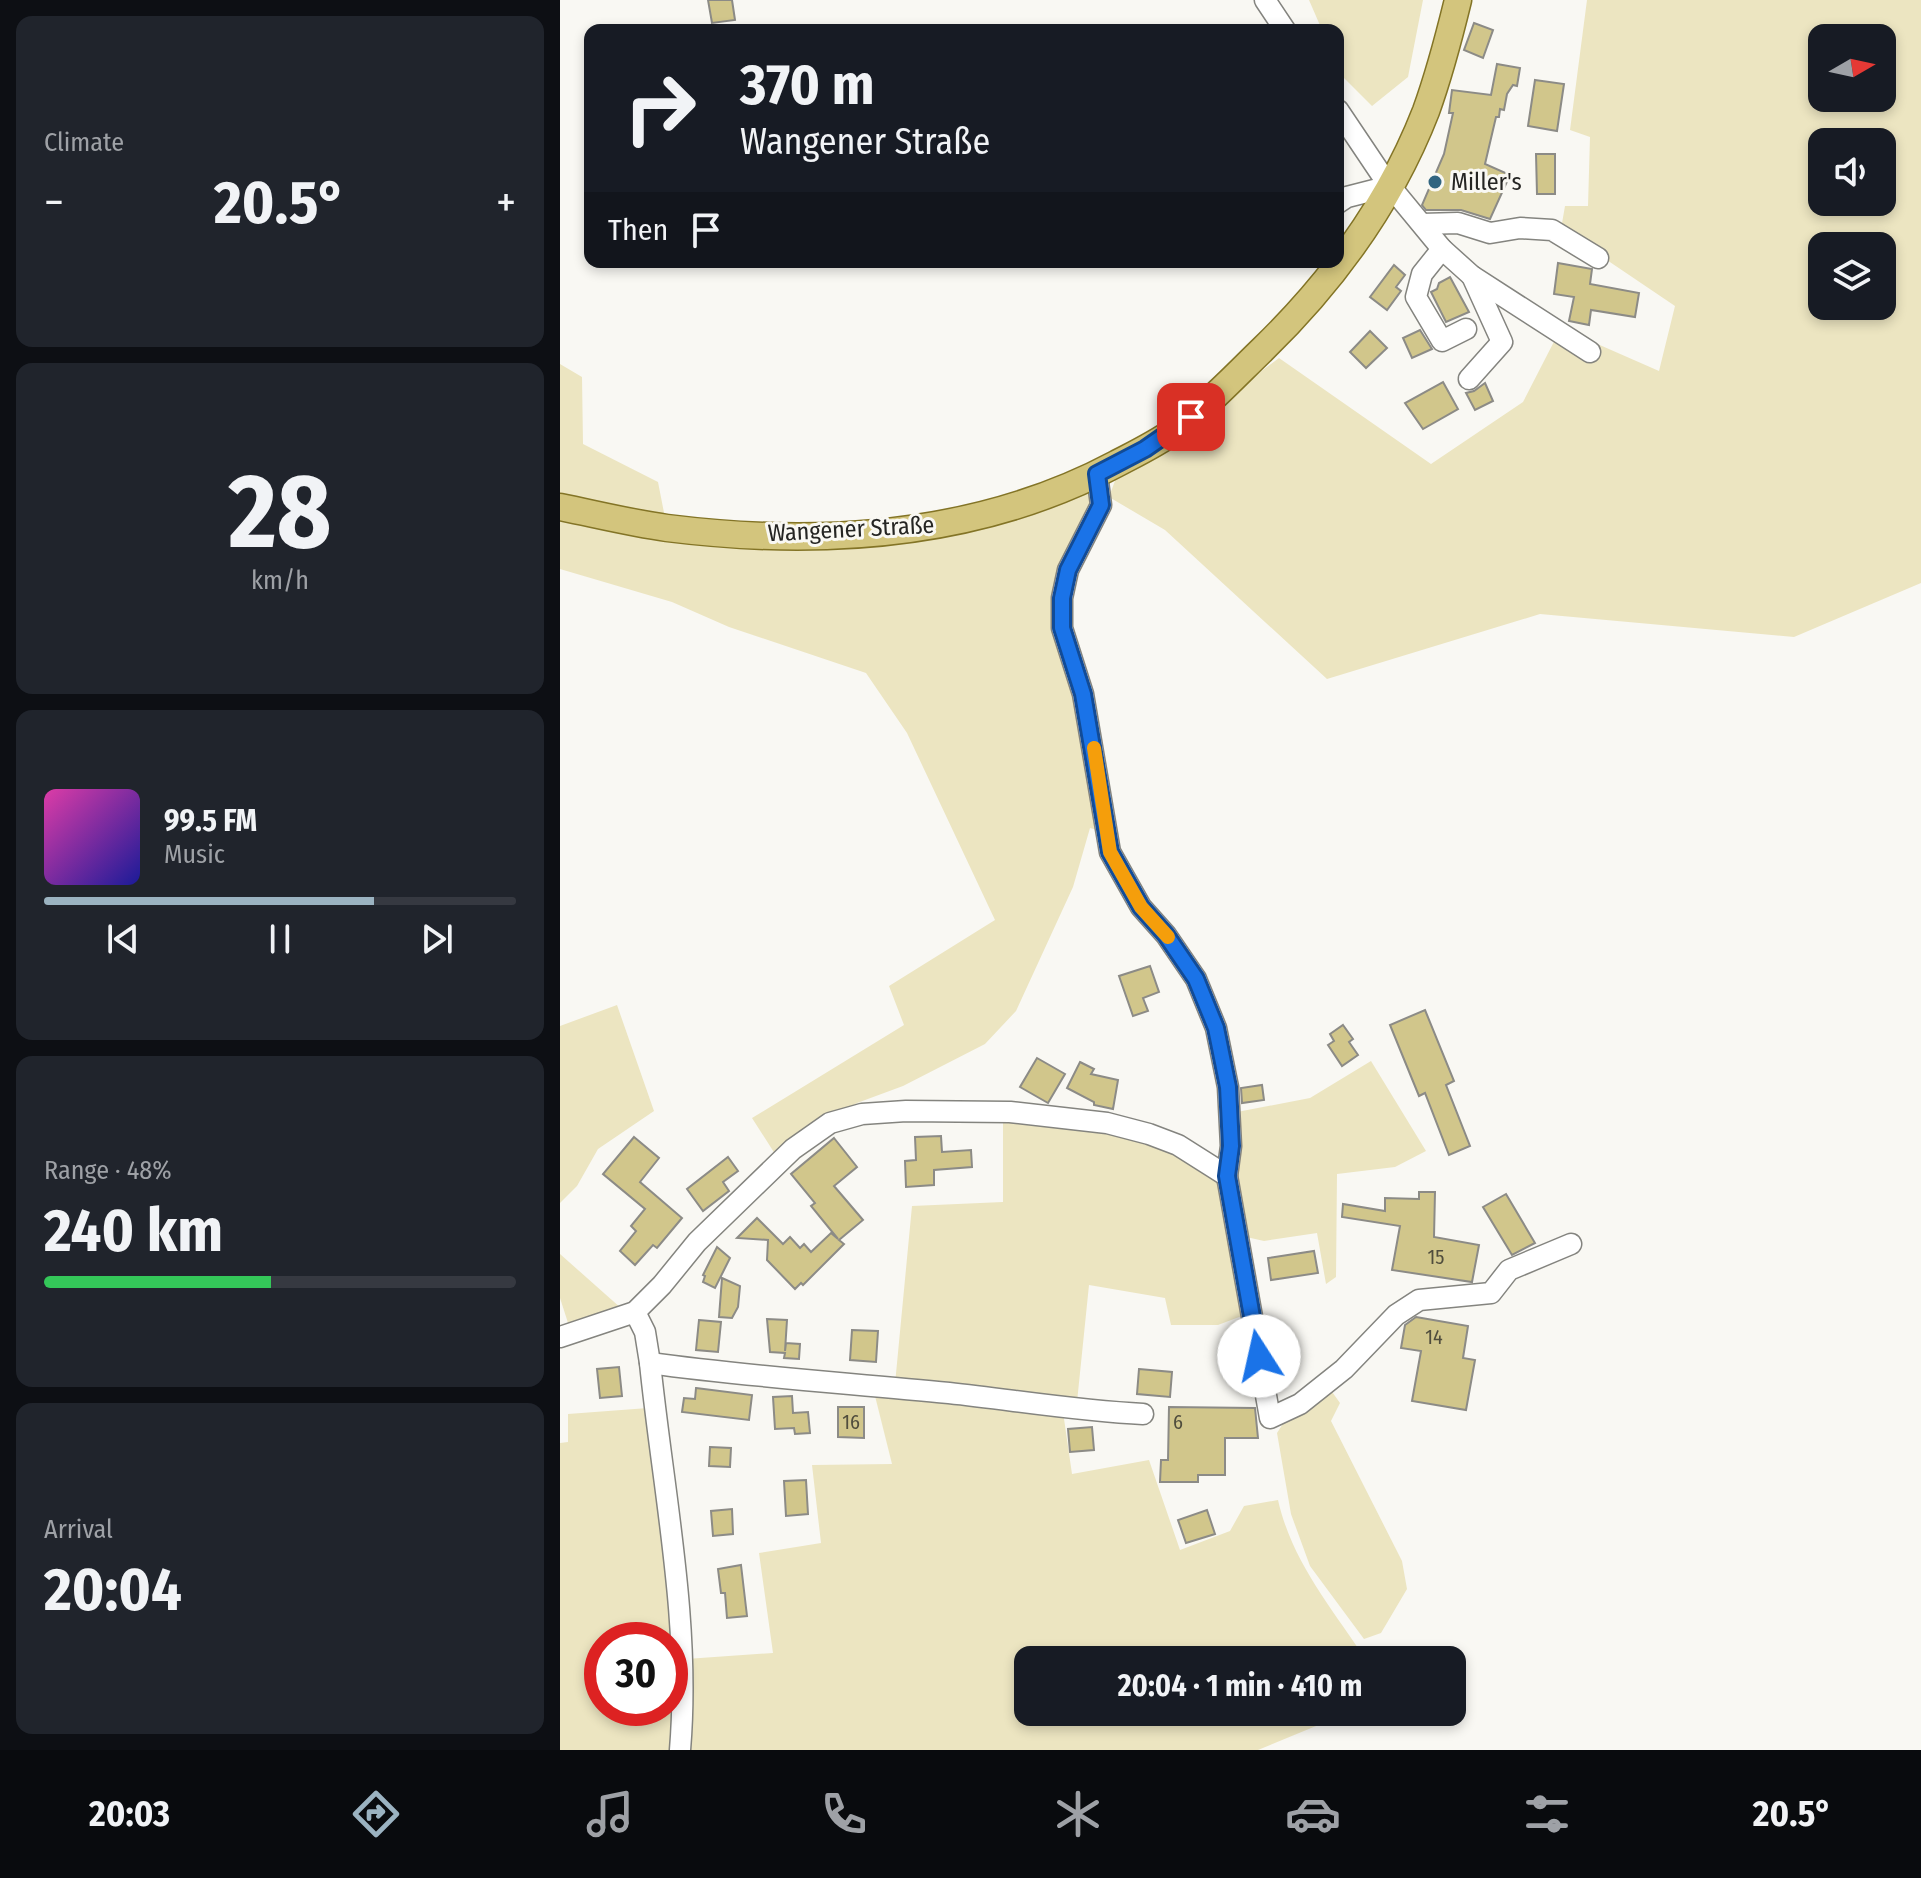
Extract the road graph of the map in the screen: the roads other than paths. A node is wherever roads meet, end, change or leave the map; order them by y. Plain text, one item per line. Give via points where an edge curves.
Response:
1 (1265, 0) edge
2 (1458, 0) edge
3 (1281, 24) edge
4 (1344, 119) edge
5 (1390, 186) junction
6 (1344, 200) edge
7 (1422, 224) junction
8 (1442, 249) junction
9 (1344, 252) edge
10 (1598, 258) dead end
11 (1332, 268) edge
12 (1472, 276) junction
13 (1466, 329) dead end
14 (1590, 352) dead end
15 (1469, 379) dead end
16 (1097, 474) junction
17 (560, 507) edge
18 (1227, 1176) junction
19 (1571, 1244) dead end
20 (635, 1312) junction
21 (560, 1337) edge
22 (650, 1363) junction
23 (1143, 1414) dead end
24 (680, 1750) edge

1 - 3 street
2 - 5 main road, Wangener Straße via 1426,109
4 - 5 street
5 - 6 street
5 - 7 street
5 - 9 main road, Wangener Straße
7 - 8 street
7 - 10 street via 1458,223 1490,233 1552,230
8 - 12 street
8 - 13 street via 1422,274 1416,297 1442,341
11 - 16 main road, Wangener Straße via 1278,334 1210,401 1172,432
12 - 14 street
12 - 15 street via 1502,342
16 - 17 main road, Wangener Straße via 1025,505 970,520 872,533 773,535 667,528
16 - 18 street via 1101,505 1068,570 1062,628 1083,694 1110,852 1141,907 1196,979 1216,1028 1228,1087
18 - 19 street via 1270,1418 1300,1404 1419,1300 1491,1293 1509,1270
18 - 20 street via 1178,1145 1107,1123 1010,1112 862,1114 830,1123 793,1149 697,1242
20 - 21 street
20 - 22 street
22 - 23 street
22 - 24 street via 683,1637

